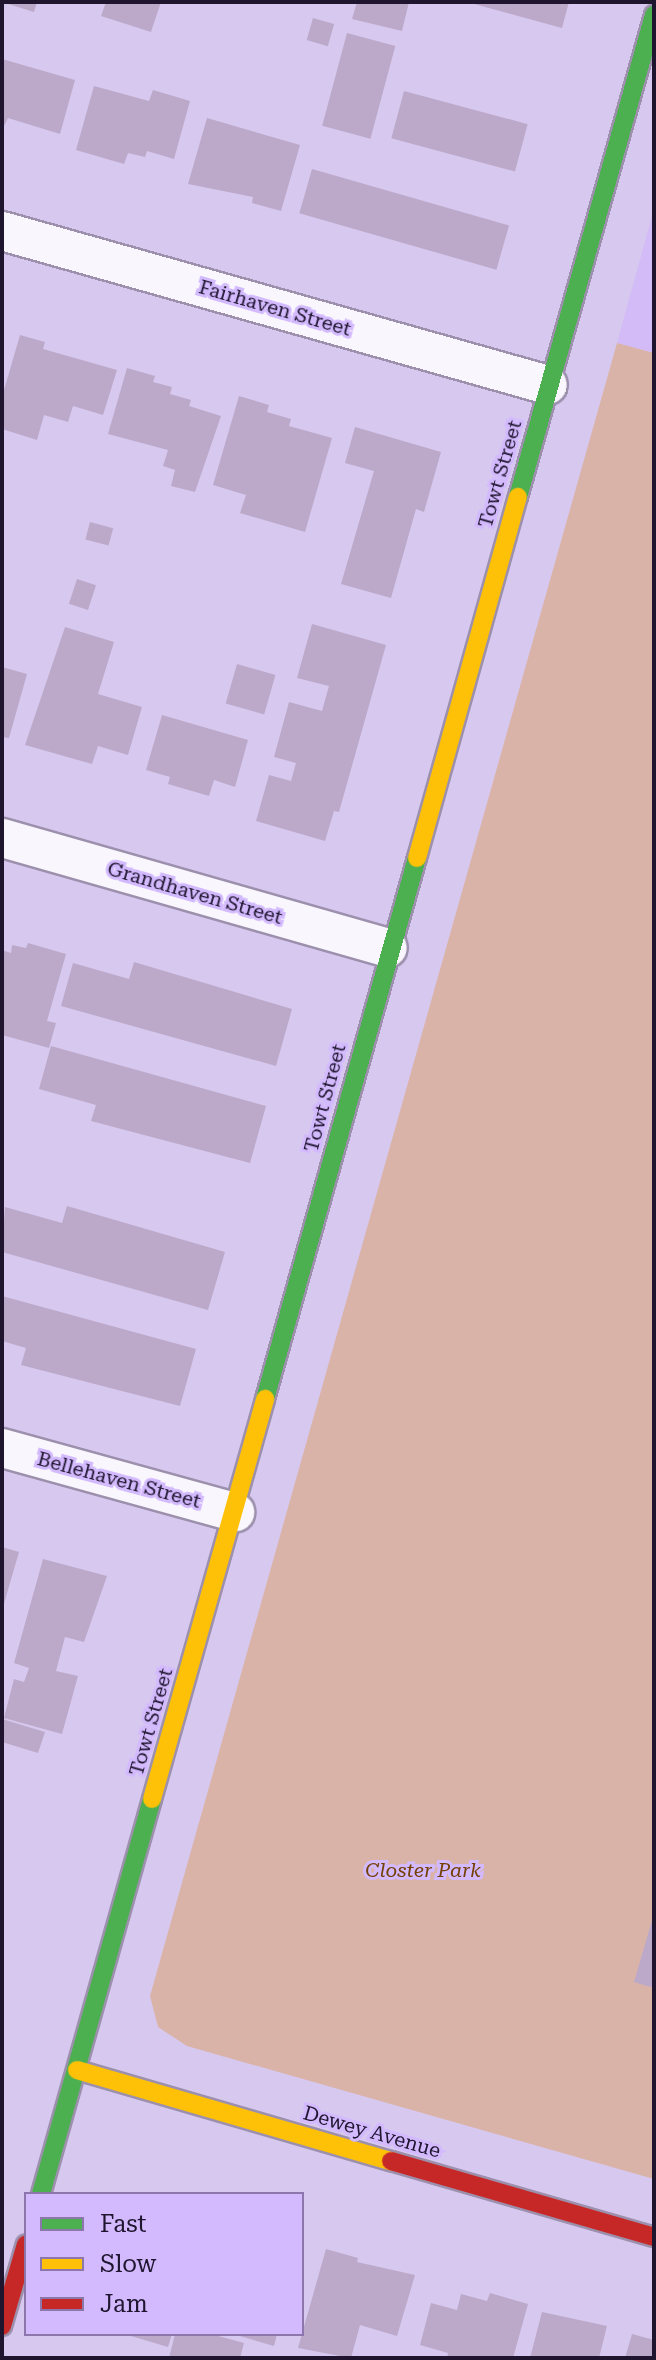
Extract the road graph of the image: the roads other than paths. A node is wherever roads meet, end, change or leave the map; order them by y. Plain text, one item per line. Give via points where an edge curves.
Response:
1 (654, 15) edge
2 (2, 231) edge
3 (548, 385) junction
4 (2, 838) edge
5 (388, 948) junction
6 (2, 1448) edge
7 (235, 1512) junction
8 (77, 2070) junction
9 (42, 2192) edge
10 (654, 2237) edge
11 (24, 2251) edge
12 (2, 2326) edge

1 - 3 street, Towt Street
2 - 3 street, Fairhaven Street
3 - 5 street, Towt Street
4 - 5 street, Grandhaven Street
5 - 7 street, Towt Street
6 - 7 street, Bellehaven Street
7 - 8 street, Towt Street
8 - 9 street, Towt Street
8 - 10 street, Dewey Avenue
11 - 12 street

